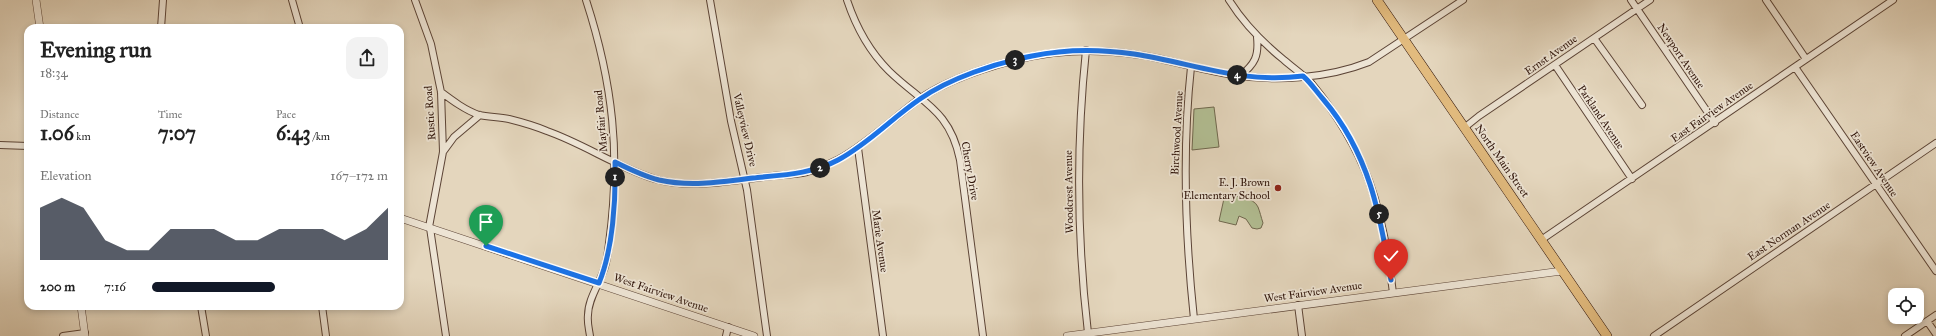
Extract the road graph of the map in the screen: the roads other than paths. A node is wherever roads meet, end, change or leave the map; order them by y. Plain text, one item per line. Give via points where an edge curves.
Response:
1 (36, 0) edge
2 (163, 0) edge
3 (292, 0) edge
4 (415, 0) edge
5 (586, 0) edge
6 (710, 0) edge
7 (847, 0) edge
8 (1229, 0) edge
9 (1377, 0) edge
10 (1463, 0) edge
11 (1631, 0) edge
12 (1650, 0) edge
13 (1766, 0) edge
14 (1893, 0) edge
15 (1637, 9) junction
16 (39, 24) edge
17 (161, 24) edge
18 (299, 24) edge
19 (1258, 37) junction
20 (1594, 38) junction
21 (1404, 40) junction
22 (1086, 50) junction
23 (1806, 59) junction
24 (1555, 65) junction
25 (1191, 67) junction
26 (1795, 67) junction
27 (1240, 76) junction
28 (1303, 76) junction
29 (441, 92) junction
30 (921, 97) junction
31 (1642, 105) dead end
32 (480, 115) junction
33 (1715, 123) junction
34 (1464, 128) junction
35 (1936, 143) edge
36 (0, 145) edge
37 (24, 146) edge
38 (858, 148) junction
39 (443, 152) junction
40 (615, 162) junction
41 (745, 179) junction
42 (1632, 179) junction
43 (1875, 184) junction
44 (404, 219) edge
45 (430, 228) junction
46 (1541, 240) junction
47 (1562, 271) junction
48 (1936, 272) edge
49 (599, 283) junction
50 (1393, 292) junction
51 (1298, 305) junction
52 (82, 310) edge
53 (202, 310) edge
54 (323, 310) edge
55 (1936, 315) edge
56 (1194, 319) junction
57 (1927, 321) junction
58 (728, 327) junction
59 (1088, 333) junction
60 (85, 334) edge
61 (1936, 334) edge
62 (63, 336) edge
63 (206, 336) edge
64 (326, 336) edge
65 (446, 336) edge
66 (590, 336) edge
67 (726, 336) edge
68 (754, 336) edge
69 (766, 336) edge
70 (883, 336) edge
71 (983, 336) edge
72 (1067, 336) edge
73 (1302, 336) edge
74 (1607, 336) edge
75 (1654, 336) edge
76 (1905, 336) edge

1 - 16 street
2 - 17 street
3 - 18 street
4 - 29 street, Rustic Road via 431,44
5 - 40 street, Mayfair Road via 610,92
6 - 41 street, Valleyview Drive via 731,121
7 - 30 street, Cherry Drive via 860,32 875,55 897,78
8 - 19 street
9 - 21 main road, North Main Street
10 - 21 street
11 - 15 street, Newport Avenue
12 - 15 street, Ernst Avenue
13 - 23 street
14 - 23 street, East Fairview Avenue
15 - 20 street, Ernst Avenue
15 - 33 street, Newport Avenue
19 - 27 street via 1259,50 1255,61
19 - 28 street
20 - 24 street, Ernst Avenue
20 - 31 street
21 - 28 street via 1355,68
21 - 34 main road, North Main Street
22 - 25 street via 1132,53
22 - 30 street via 1034,56 995,65
22 - 59 street, Woodcrest Avenue via 1079,131 1078,195
23 - 26 street, East Fairview Avenue
24 - 34 street, Ernst Avenue
24 - 42 street, Parkland Avenue
25 - 27 street
25 - 56 street, Birchwood Avenue via 1187,104 1184,200
26 - 33 street, East Fairview Avenue
26 - 43 street, Eastview Avenue
27 - 28 street
28 - 50 street via 1342,123 1365,167 1379,212
29 - 32 street via 462,107
29 - 39 street, Rustic Road
30 - 38 street
30 - 71 street, Cherry Drive via 947,125 958,150
32 - 39 street via 454,137
32 - 40 street via 508,119 544,130 587,147
33 - 42 street, East Fairview Avenue
34 - 46 main road, North Main Street
35 - 43 street, East Norman Avenue
36 - 37 street
38 - 41 street via 829,164 806,172
38 - 70 street, Marie Avenue
39 - 45 street, Rustic Road
40 - 41 street via 659,180 680,183
40 - 49 street, Mayfair Road via 609,245
41 - 69 street, Valleyview Drive
42 - 46 street, East Fairview Avenue
43 - 48 street, Eastview Avenue
43 - 75 street, East Norman Avenue
44 - 45 street, West Fairview Avenue
45 - 49 street, West Fairview Avenue
45 - 65 street, Rustic Road
46 - 47 main road, North Main Street
47 - 50 street, West Fairview Avenue
47 - 74 main road, North Main Street
49 - 58 street, West Fairview Avenue
49 - 66 street, Mayfair Road via 588,314
50 - 51 street, West Fairview Avenue
51 - 56 street, West Fairview Avenue
51 - 73 street
52 - 60 street
53 - 63 street
54 - 64 street
55 - 57 street
56 - 59 street, West Fairview Avenue
57 - 61 street
57 - 76 street
58 - 67 street
58 - 68 street, West Fairview Avenue
59 - 72 street, West Fairview Avenue
60 - 62 street

